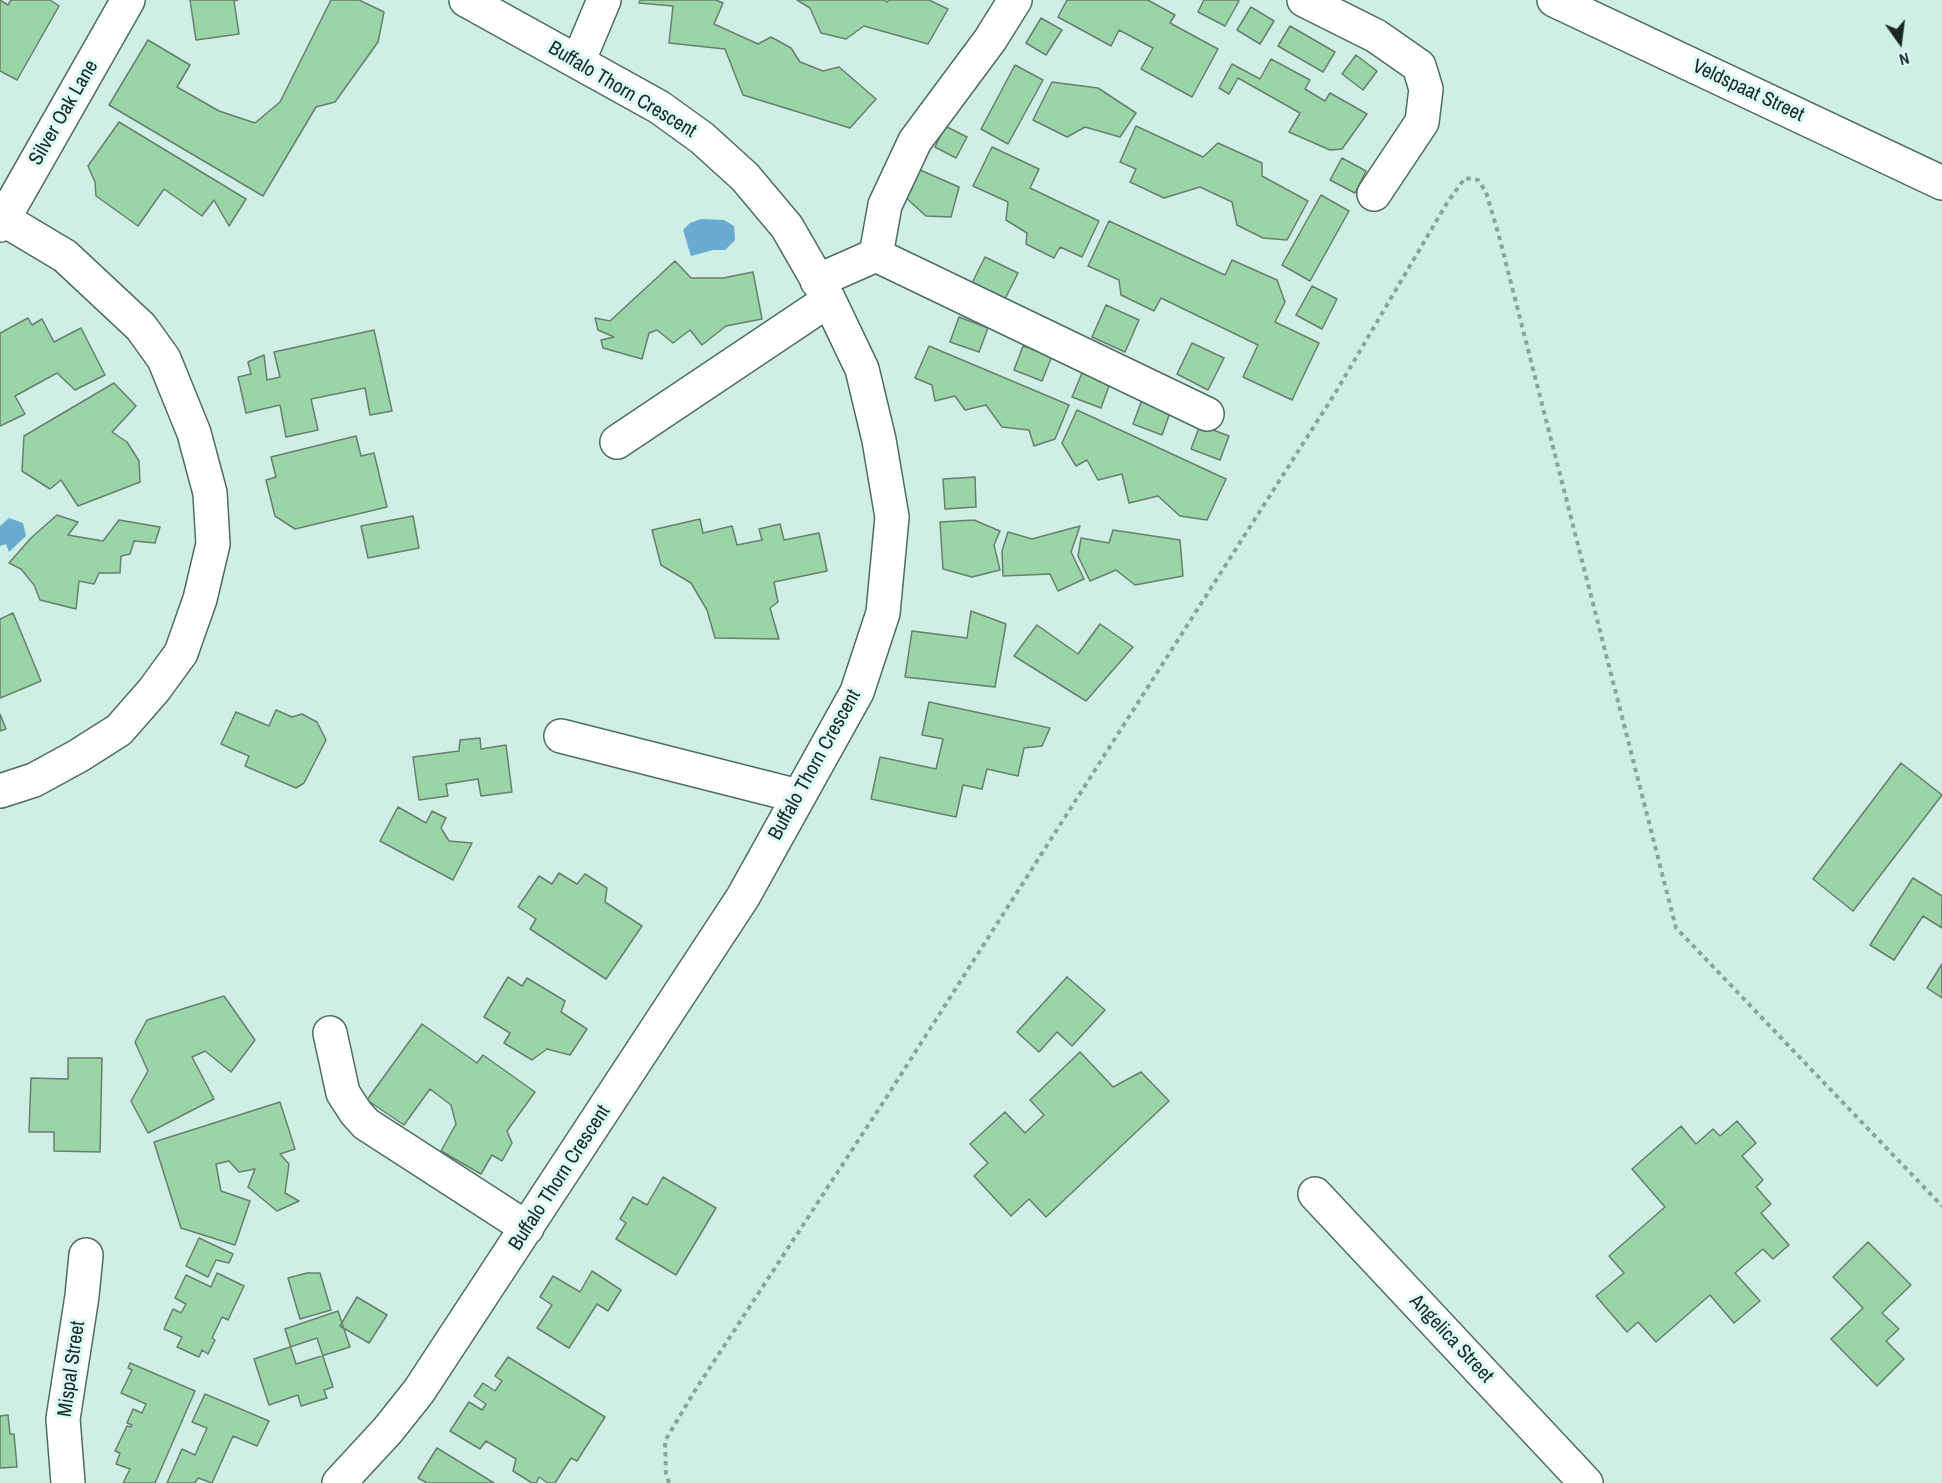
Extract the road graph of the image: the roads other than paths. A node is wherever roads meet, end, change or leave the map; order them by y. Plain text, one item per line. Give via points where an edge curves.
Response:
1 (128, 0) edge
2 (466, 0) edge
3 (604, 0) edge
4 (1015, 0) edge
5 (1304, 0) edge
6 (1554, 0) edge
7 (578, 62) junction
8 (1942, 183) edge
9 (1374, 194) dead end
10 (2, 222) edge
11 (876, 255) junction
12 (823, 291) junction
13 (1207, 414) dead end
14 (617, 442) dead end
15 (561, 736) dead end
16 (0, 791) edge
17 (798, 796) junction
18 (330, 1033) dead end
19 (1315, 1194) dead end
20 (527, 1228) junction
21 (86, 1255) dead end
22 (68, 1483) edge
23 (339, 1483) edge
24 (1586, 1483) edge

1 - 10 street, Silver Oak Lane
2 - 7 street, Buffalo Thorn Crescent
3 - 7 street
4 - 11 street via 915,141 885,205
5 - 9 street via 1376,36 1419,66 1426,89 1422,122
6 - 8 street, Veldspaat Street
7 - 12 street, Buffalo Thorn Crescent via 659,107 702,138 745,177 787,227
10 - 16 street via 65,256 141,327 164,359 194,433 210,493 213,544 200,599 181,653 154,690 119,730 34,780
11 - 12 street
11 - 13 street
12 - 14 street
12 - 17 street, Buffalo Thorn Crescent via 862,369 892,517 883,613 857,692
15 - 17 street
17 - 20 street, Buffalo Thorn Crescent via 743,897
18 - 20 street via 343,1093 366,1124
19 - 24 street, Angelica Street
20 - 23 street, Buffalo Thorn Crescent via 419,1391
21 - 22 street, Mispal Street via 63,1419

